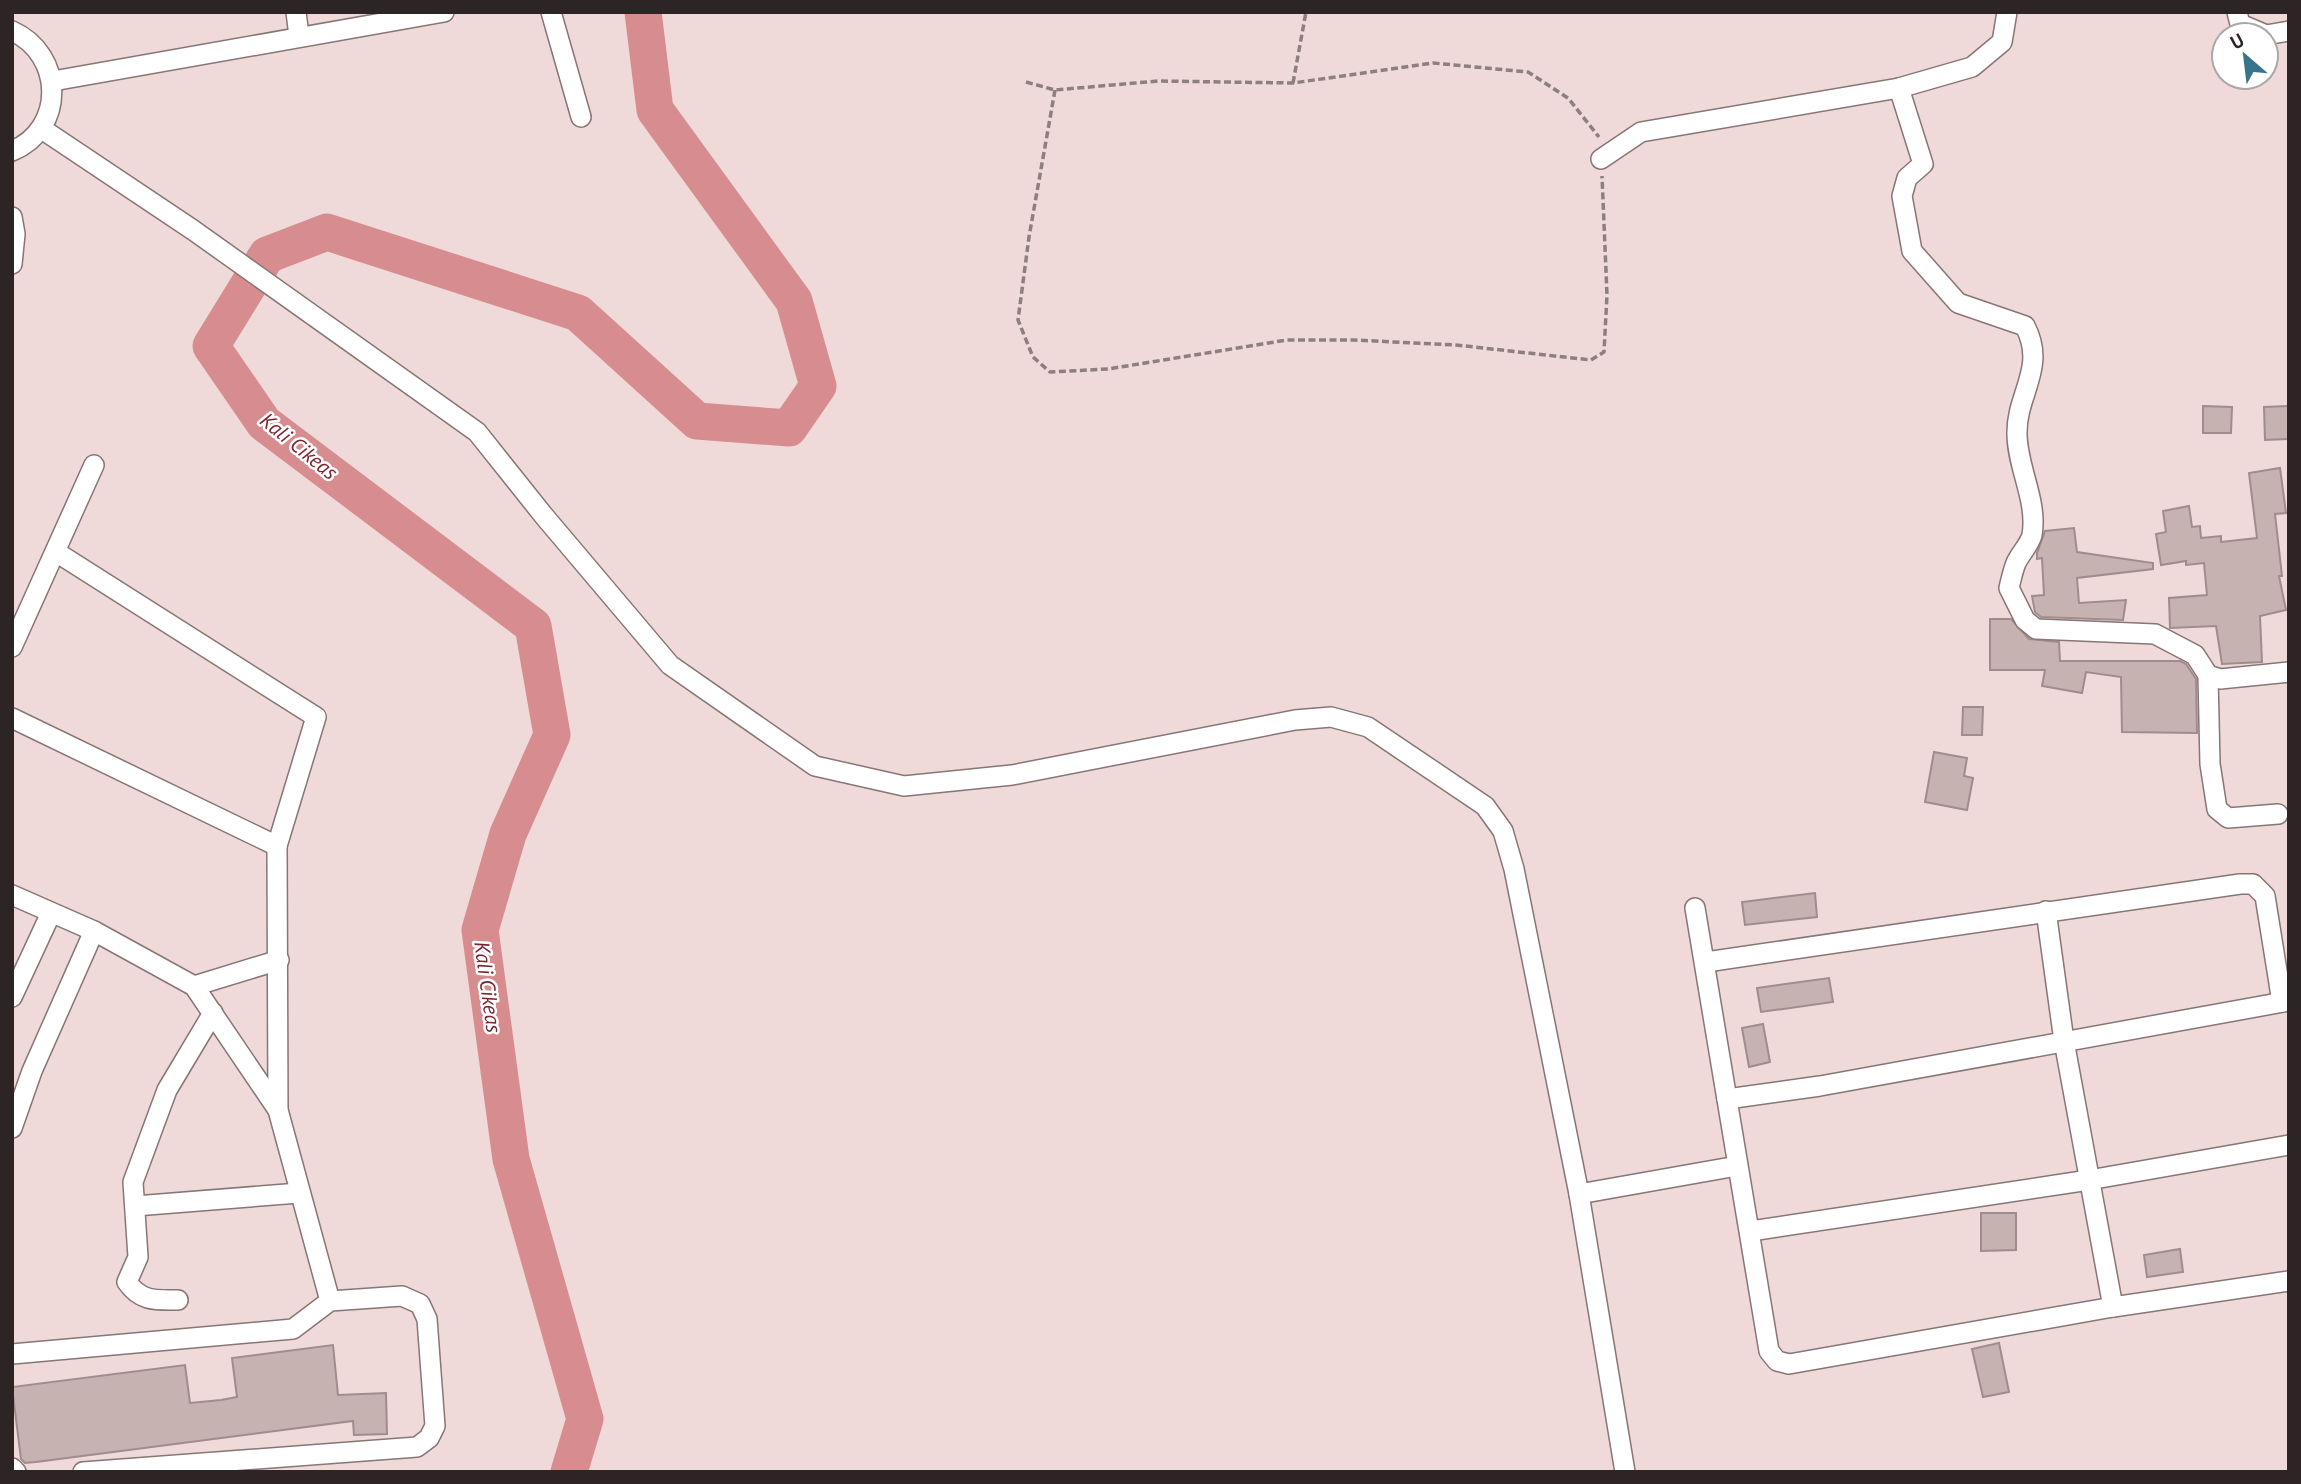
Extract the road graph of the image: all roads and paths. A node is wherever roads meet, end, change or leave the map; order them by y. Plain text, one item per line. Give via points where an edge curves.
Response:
1 (296, 12) edge
2 (444, 12) edge
3 (551, 12) edge
4 (1306, 12) edge
5 (2007, 12) edge
6 (12, 31) edge
7 (299, 36) junction
8 (53, 81) junction
9 (1026, 82) dead end
10 (1293, 83) junction
11 (1899, 88) junction
12 (1055, 90) junction
13 (581, 117) dead end
14 (42, 129) junction
15 (12, 150) edge
16 (1601, 159) junction
17 (12, 217) edge
18 (12, 264) edge
19 (94, 466) dead end
20 (56, 552) junction
21 (12, 646) edge
22 (2289, 672) edge
23 (2208, 675) junction
24 (12, 718) edge
25 (2278, 814) dead end
26 (277, 846) junction
27 (12, 895) edge
28 (1695, 908) dead end
29 (2046, 911) junction
30 (51, 913) junction
31 (94, 931) junction
32 (279, 960) junction
33 (1706, 962) junction
34 (194, 986) junction
35 (12, 997) edge
36 (2285, 1001) edge
37 (213, 1013) junction
38 (2064, 1041) junction
39 (1727, 1099) junction
40 (278, 1110) junction
41 (12, 1128) edge
42 (2289, 1145) edge
43 (1737, 1166) junction
44 (2089, 1180) junction
45 (299, 1193) junction
46 (1579, 1194) junction
47 (135, 1206) junction
48 (1751, 1231) junction
49 (2289, 1280) edge
50 (178, 1300) dead end
51 (330, 1301) junction
52 (2113, 1307) junction
53 (12, 1354) edge
54 (83, 1472) edge
55 (1625, 1472) edge

1 - 7 street
2 - 7 street
3 - 13 street
4 - 10 path
5 - 11 street via 2002,42 1972,67
6 - 8 street via 33,44
7 - 8 street
8 - 14 street via 52,106
9 - 12 path
10 - 12 path via 1157,81
10 - 16 path via 1433,63 1528,72 1568,98 1599,135
11 - 16 street via 1641,132
11 - 23 street via 1923,164 1908,178 1902,195 1912,251 1958,303 2025,326 2031,338 2034,367 2017,435 2032,536 2015,564 2009,588 2025,620 2036,629 2155,634 2195,655
12 - 16 path via 1018,320 1033,357 1050,372 1108,369 1287,340 1456,345 1591,360 1604,352 1607,295
14 - 15 street via 24,146
14 - 46 street via 477,432 670,665 815,766 904,786 1013,775 1295,720 1331,717 1368,727 1485,806 1503,831 1514,869
17 - 18 street
19 - 20 street
20 - 21 street
20 - 26 street via 316,717
22 - 23 street via 2220,679
23 - 25 street via 2210,764 2217,810 2228,818
24 - 26 street
26 - 32 street
27 - 30 street
28 - 33 street
29 - 33 street
29 - 36 street via 2253,884 2265,896
29 - 38 street
30 - 31 street
30 - 35 street
31 - 34 street
31 - 41 street
32 - 34 street
32 - 40 street
33 - 39 street
34 - 37 street
36 - 38 street
37 - 40 street
37 - 47 street via 167,1090 133,1182
38 - 39 street
38 - 44 street
39 - 43 street
40 - 45 street
42 - 44 street
43 - 46 street
43 - 48 street
44 - 48 street
44 - 52 street
45 - 47 street
45 - 51 street
46 - 55 street
47 - 50 street via 138,1257 127,1282 148,1300
48 - 52 street via 1769,1351 1777,1361 1789,1364
49 - 52 street
51 - 53 street via 293,1329
51 - 54 street via 402,1296 423,1308 435,1426 424,1443

